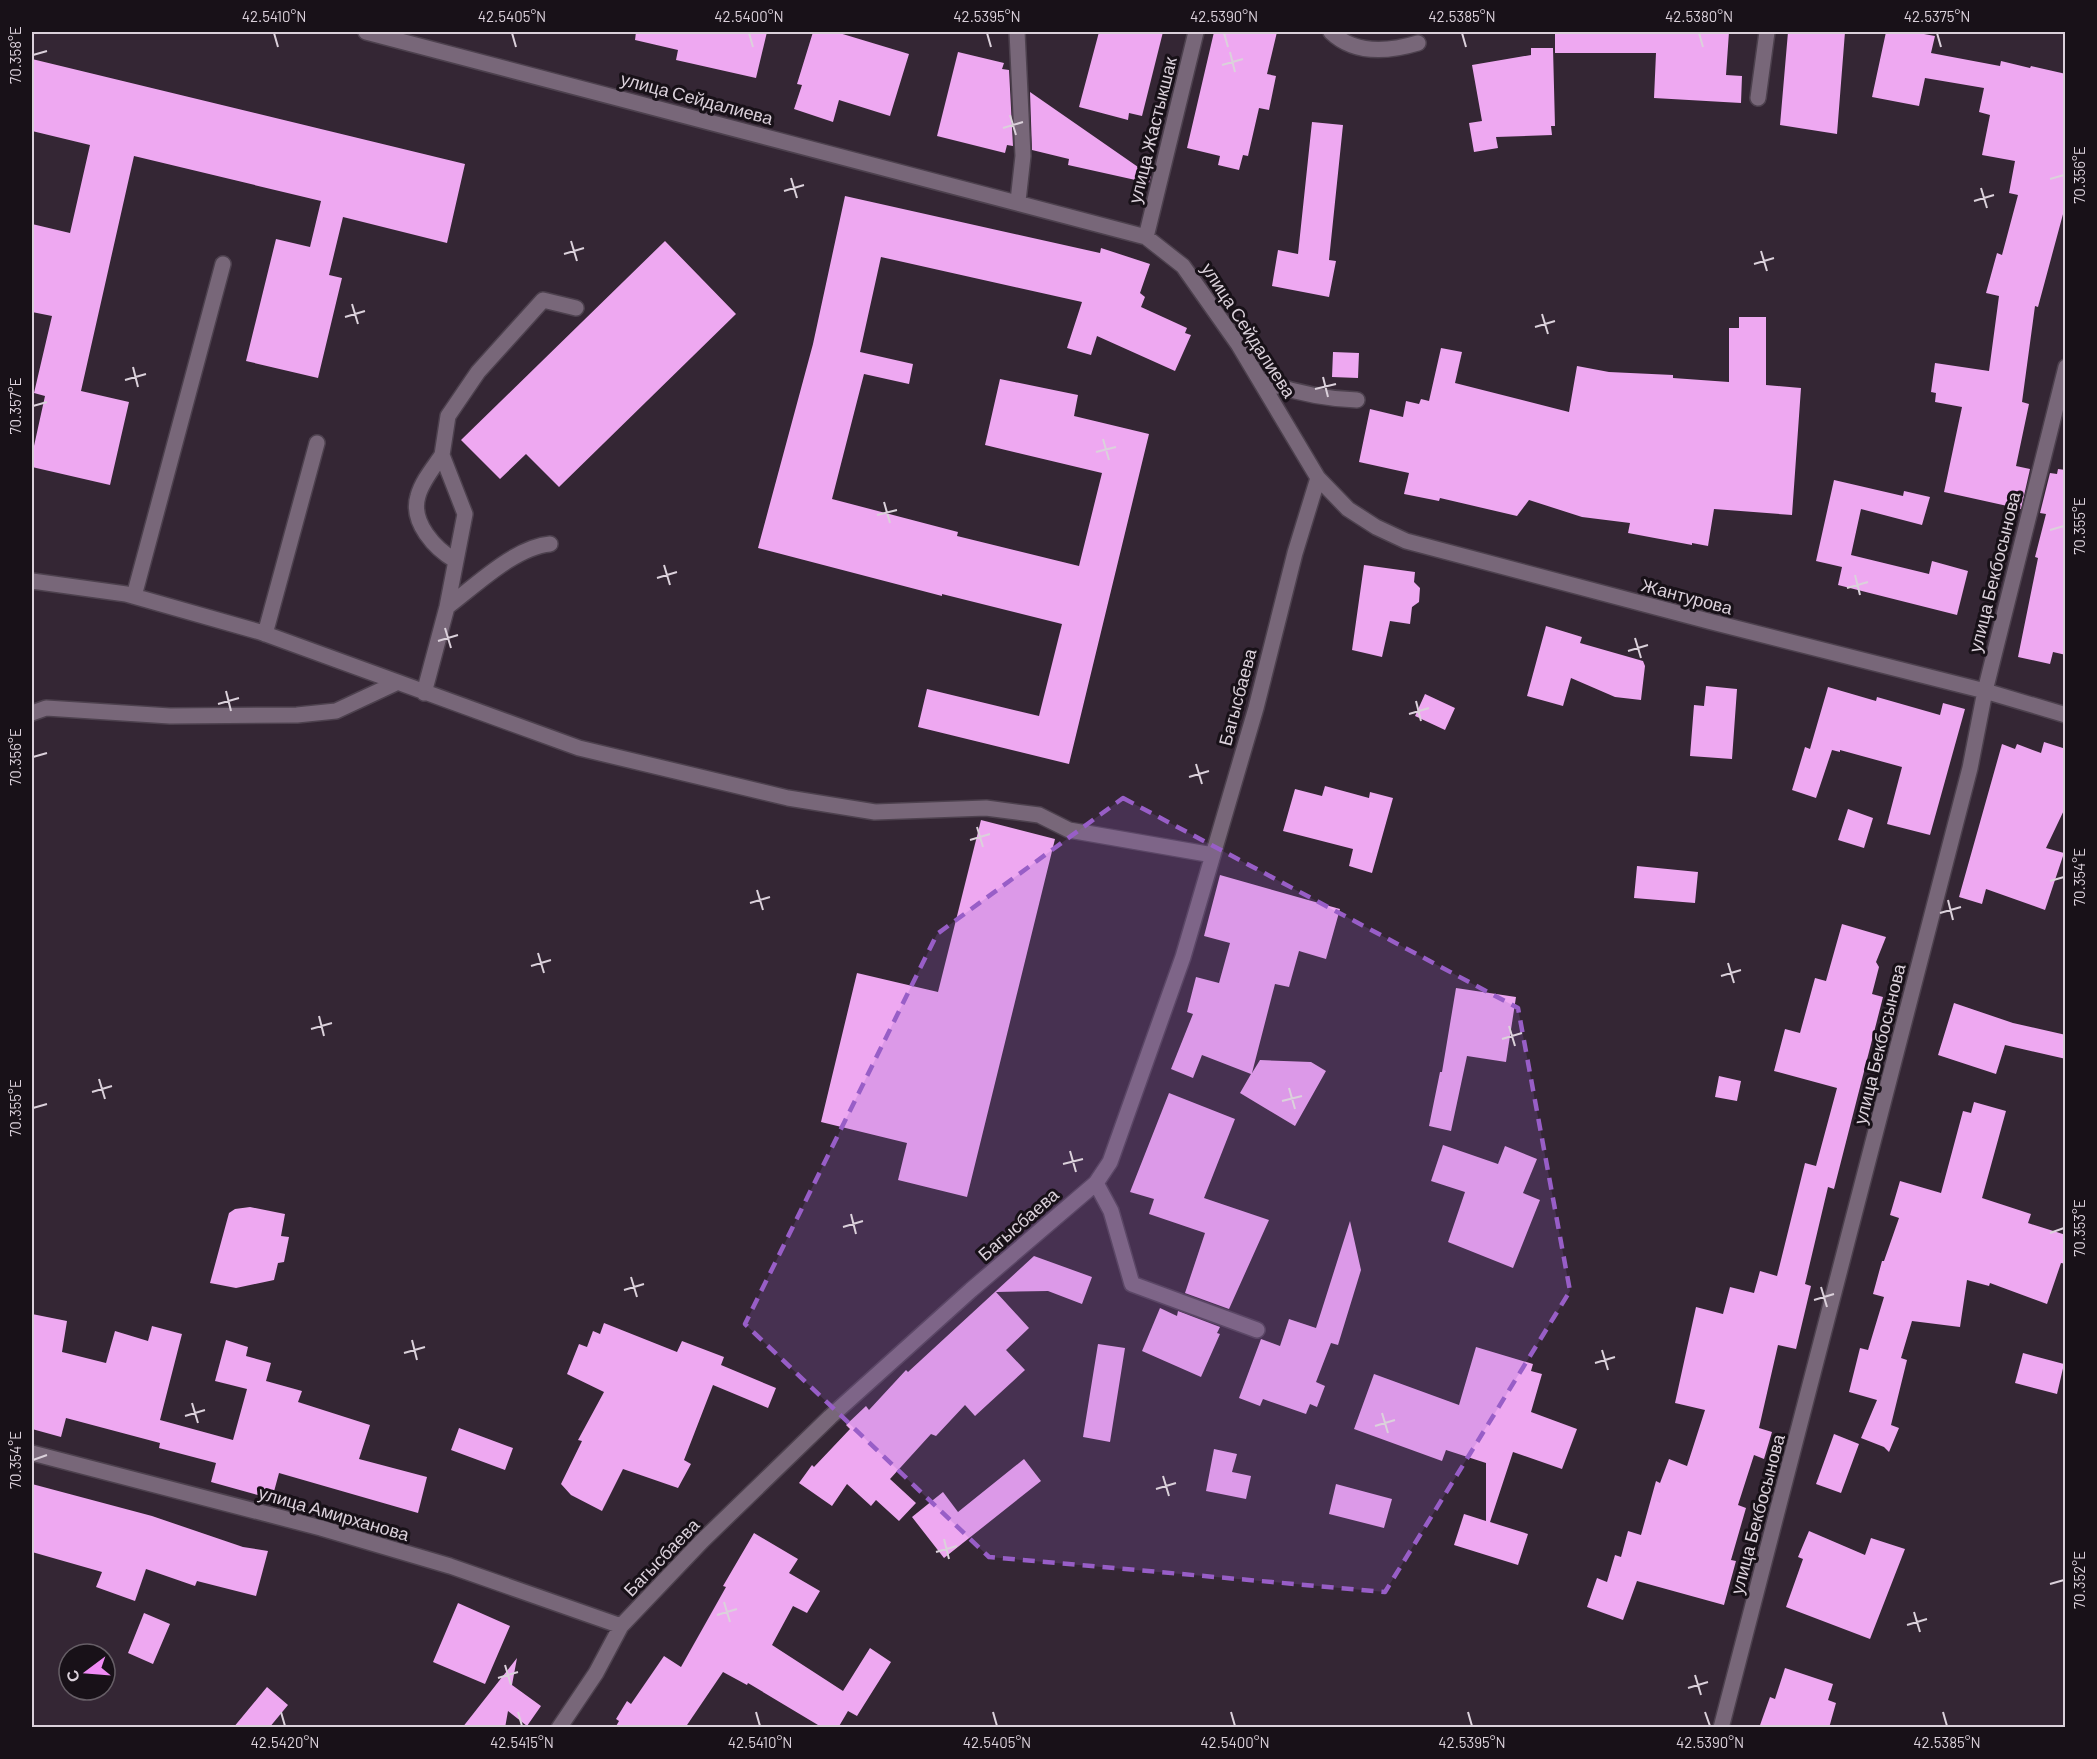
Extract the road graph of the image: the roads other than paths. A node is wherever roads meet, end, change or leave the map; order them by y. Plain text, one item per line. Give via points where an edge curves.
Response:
1 (366, 32) edge
2 (1017, 32) edge
3 (1196, 32) edge
4 (1331, 32) edge
5 (1767, 32) edge
6 (1418, 43) dead end
7 (1758, 98) dead end
8 (1018, 201) junction
9 (1146, 237) junction
10 (223, 264) dead end
11 (576, 308) dead end
12 (2066, 367) edge
13 (1260, 380) junction
14 (1357, 400) dead end
15 (317, 443) dead end
16 (442, 455) junction
17 (1318, 478) junction
18 (549, 544) dead end
19 (456, 561) junction
20 (32, 581) edge
21 (134, 596) junction
22 (447, 607) junction
23 (265, 634) junction
24 (396, 682) junction
25 (1984, 691) junction
26 (424, 693) junction
27 (32, 713) edge
28 (2066, 715) edge
29 (1213, 855) junction
30 (1096, 1183) junction
31 (1257, 1330) dead end
32 (32, 1453) edge
33 (621, 1626) junction
34 (559, 1728) edge
35 (1721, 1728) edge

1 - 8 street, улица Сейдалиева
2 - 8 street via 1023,156
3 - 9 street, улица Жастыкшак
4 - 6 street via 1355,48 1400,48
5 - 7 street
8 - 9 street, улица Сейдалиева
9 - 13 street, улица Сейдалиева via 1183,266
10 - 21 street
11 - 16 street via 543,300 478,372 448,416
12 - 25 street, улица Бекбосынова
13 - 14 street via 1287,390
13 - 17 street, улица Сейдалиева
15 - 23 street
16 - 19 street via 465,514
16 - 19 street via 417,497 419,520 426,536
17 - 25 street, Жантурова via 1348,509 1406,541
17 - 29 street, Багысбаева
18 - 22 street via 514,557
19 - 22 street
20 - 21 street
21 - 23 street
22 - 26 street
23 - 24 street
24 - 26 street
24 - 27 street via 336,711 297,715 170,716 46,708
25 - 28 street, Жантурова
25 - 35 street, улица Бекбосынова via 1970,768
26 - 29 street via 579,748 788,798 875,812 986,808 1039,816 1069,830
29 - 30 street, Багысбаева via 1179,968 1110,1162
30 - 31 street via 1111,1210 1132,1284
30 - 33 street, Багысбаева via 830,1417
32 - 33 street, улица Амирханова via 321,1528 450,1566
33 - 34 street, Багысбаева via 596,1673

